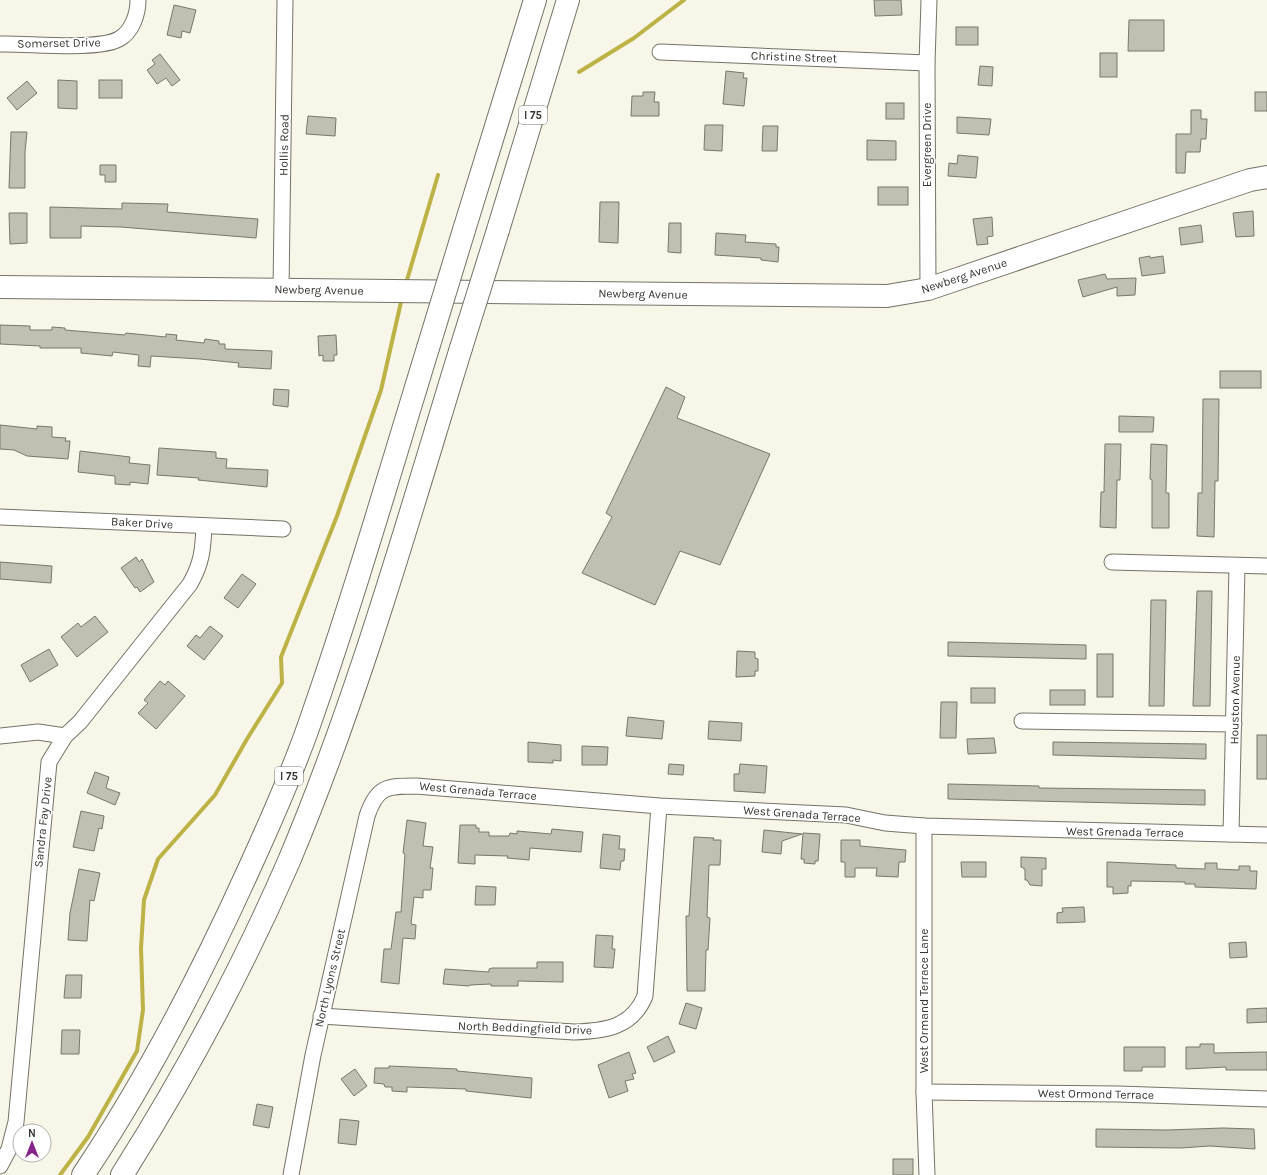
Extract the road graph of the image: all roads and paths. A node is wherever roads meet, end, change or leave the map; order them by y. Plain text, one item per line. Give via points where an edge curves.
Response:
1 (138, 0) edge
2 (285, 0) edge
3 (534, 0) edge
4 (568, 0) edge
5 (929, 0) edge
6 (0, 44) edge
7 (660, 52) dead end
8 (927, 62) junction
9 (1267, 177) edge
10 (0, 287) edge
11 (928, 289) junction
12 (281, 290) junction
13 (0, 517) edge
14 (204, 526) junction
15 (283, 529) dead end
16 (1112, 562) dead end
17 (1238, 566) junction
18 (1267, 566) edge
19 (1022, 721) dead end
20 (1234, 724) junction
21 (0, 736) edge
22 (65, 736) junction
23 (385, 789) joint
24 (658, 806) junction
25 (924, 826) junction
26 (1231, 834) junction
27 (1267, 835) edge
28 (321, 1016) junction
29 (924, 1092) junction
30 (1267, 1100) edge
31 (0, 1166) edge
32 (83, 1175) edge
33 (122, 1175) edge
34 (291, 1175) edge
35 (927, 1175) edge

1 - 6 street, Somerset Drive via 133,24 118,40 99,45
2 - 12 street, Hollis Road
3 - 32 main road, I 75, bridge via 308,728 279,801 223,926 168,1036
4 - 33 main road, I 75, bridge via 376,625 328,763 259,925 205,1032 150,1131
5 - 8 street, Evergreen Drive
7 - 8 street, Christine Street
8 - 11 street, Evergreen Drive
9 - 11 main road, Newberg Avenue via 1250,180
10 - 12 main road, Newberg Avenue
11 - 12 main road, Newberg Avenue via 887,296
13 - 14 street, Baker Drive
14 - 15 street, Baker Drive
14 - 22 street, Sandra Fay Drive via 202,554 190,584 80,722
16 - 17 street
17 - 18 street
17 - 20 street, Houston Avenue
19 - 20 street
20 - 26 street, Houston Avenue
21 - 22 street via 38,732
22 - 31 street, Sandra Fay Drive via 49,762 16,1122 9,1149
23 - 24 street, West Grenada Terrace via 391,786 416,786
23 - 28 street, North Lyons Street via 376,796 367,816
24 - 25 street, West Grenada Terrace via 846,815 885,823
24 - 28 street, North Beddingfield Drive via 645,996 642,1004 629,1019 607,1029 574,1032
25 - 26 street, West Grenada Terrace
25 - 29 street, West Ormand Terrace Lane
26 - 27 street, West Grenada Terrace
28 - 34 street, North Lyons Street
29 - 30 street, West Ormond Terrace via 1110,1094
29 - 35 street, West Ormand Terrace Lane

